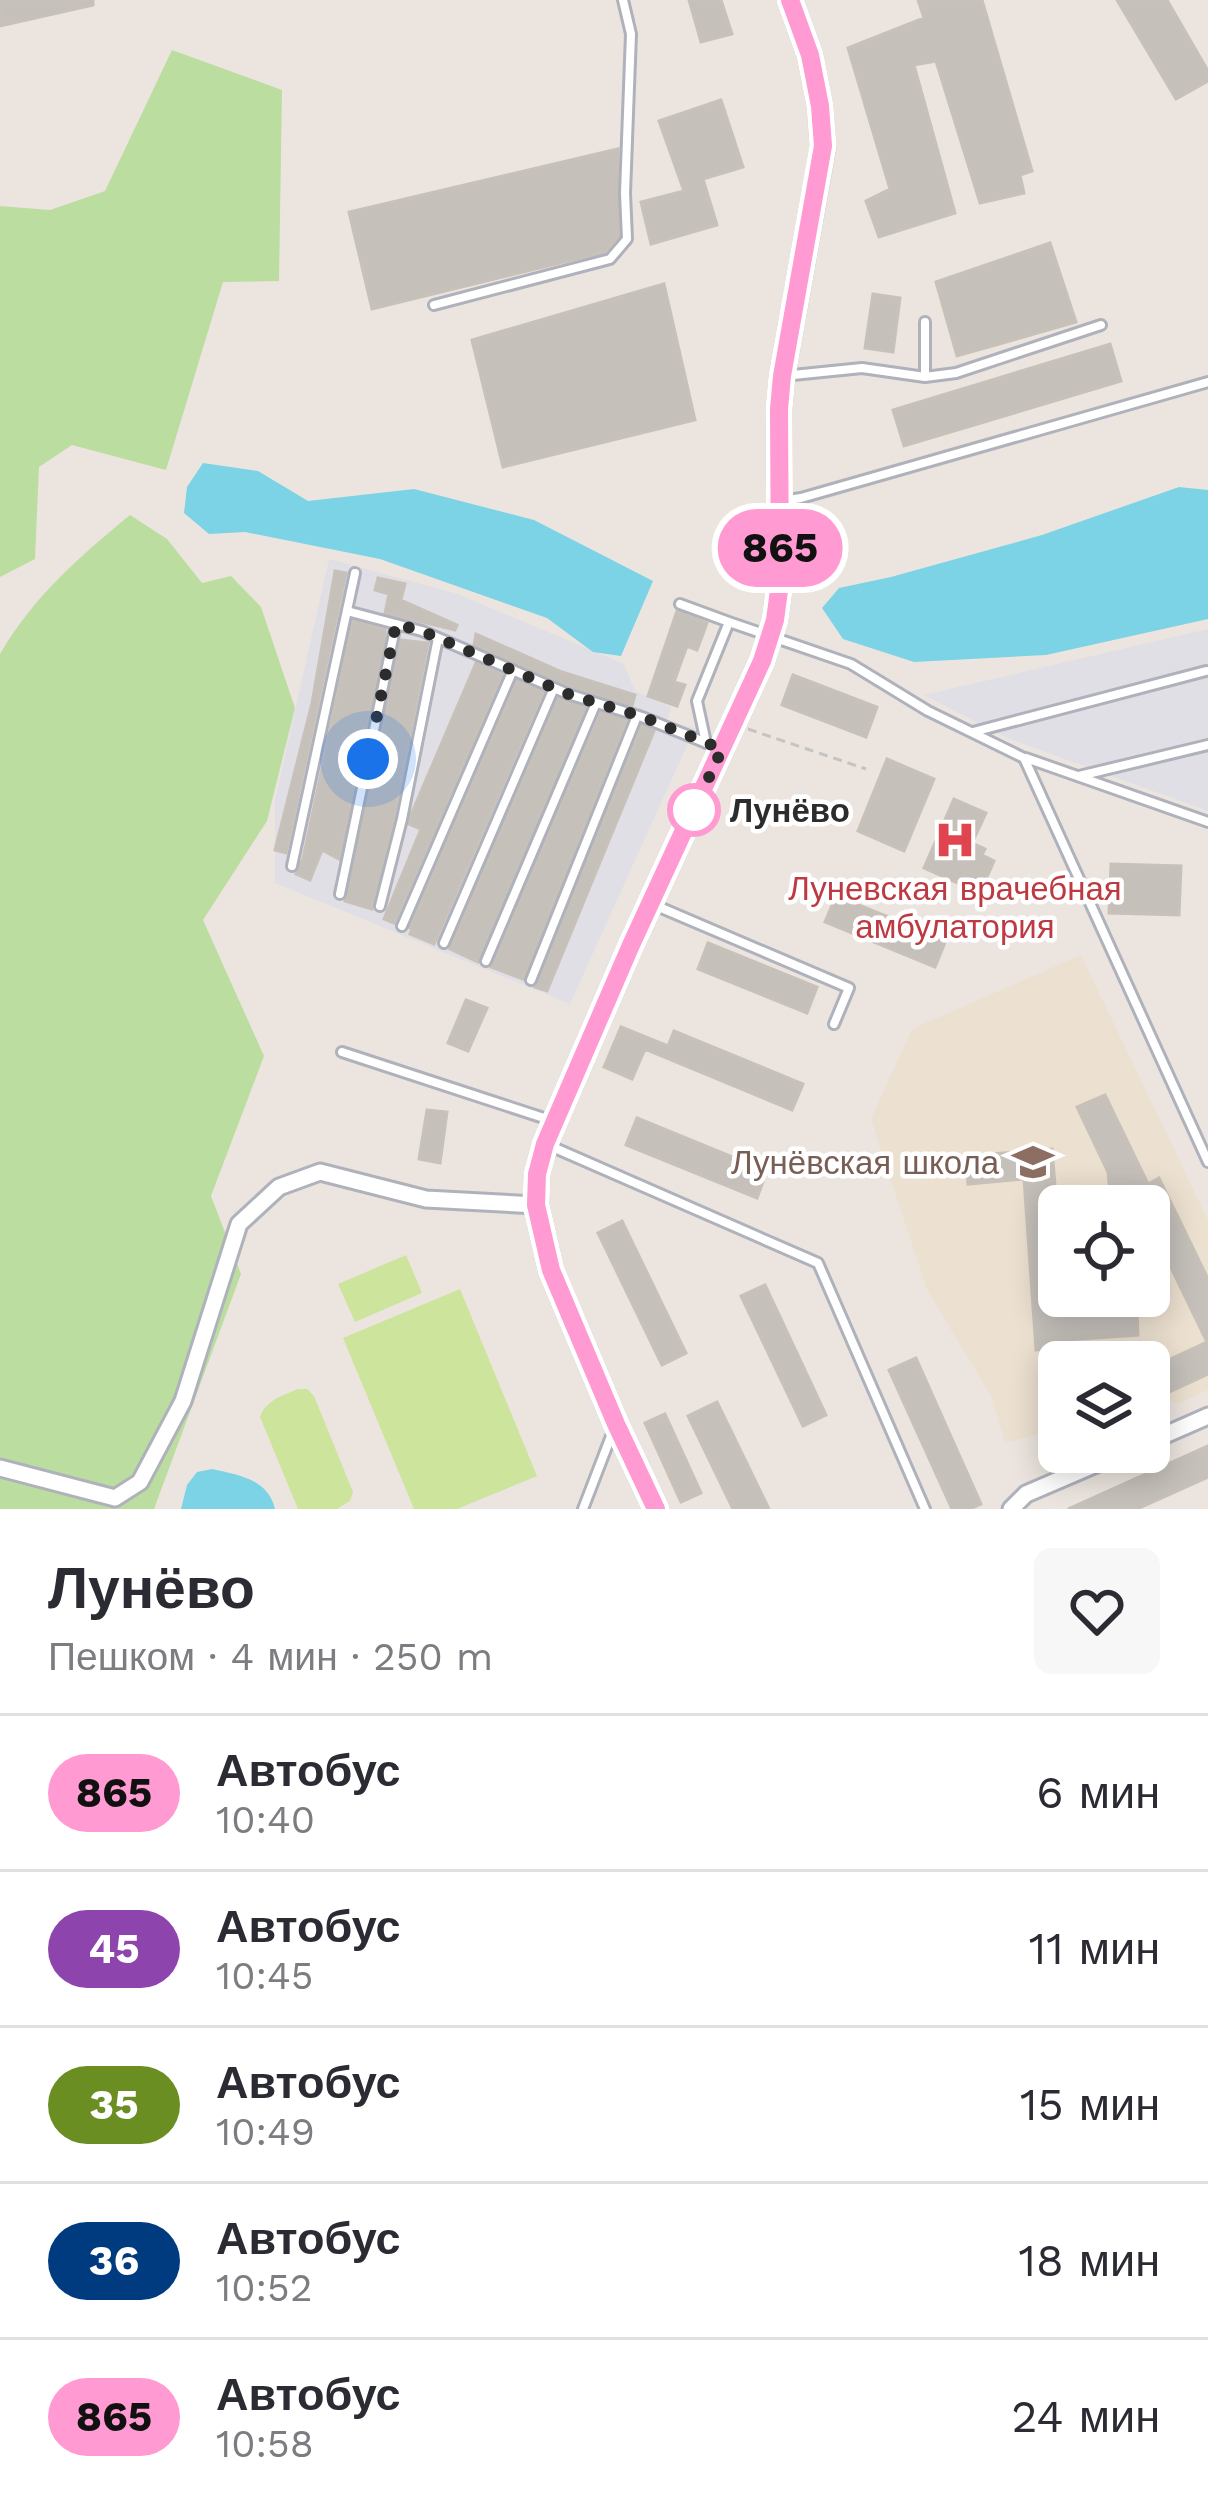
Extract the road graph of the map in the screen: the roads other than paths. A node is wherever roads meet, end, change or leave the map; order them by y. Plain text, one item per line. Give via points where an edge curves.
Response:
1 (623, 0) edge
2 (790, 0) edge
3 (434, 304) dead end
4 (925, 322) dead end
5 (1101, 325) dead end
6 (782, 376) junction
7 (925, 377) junction
8 (1208, 382) edge
9 (780, 501) junction
10 (355, 573) dead end
11 (680, 604) dead end
12 (347, 610) junction
13 (728, 622) junction
14 (396, 624) junction
15 (769, 637) junction
16 (438, 638) junction
17 (513, 670) junction
18 (1206, 671) edge
19 (554, 688) junction
20 (596, 703) junction
21 (637, 716) junction
22 (971, 732) junction
23 (714, 746) junction
24 (1208, 746) edge
25 (1024, 758) junction
26 (1078, 776) junction
27 (1208, 822) edge
28 (292, 866) dead end
29 (340, 894) dead end
30 (650, 903) junction
31 (380, 906) dead end
32 (402, 926) dead end
33 (444, 943) dead end
34 (485, 961) dead end
35 (531, 980) dead end
36 (834, 1024) dead end
37 (342, 1052) dead end
38 (554, 1122) junction
39 (545, 1144) junction
40 (1208, 1162) edge
41 (536, 1205) junction
42 (1208, 1416) edge
43 (616, 1424) junction
44 (1170, 1433) edge
45 (0, 1468) edge
46 (1075, 1473) edge
47 (583, 1509) edge
48 (656, 1509) edge
49 (925, 1509) edge
50 (1011, 1509) edge

1 - 3 lane via 632,34 627,239 610,260
2 - 6 street via 810,55 823,146
4 - 7 lane
5 - 7 lane
6 - 7 lane via 862,368
6 - 9 street
8 - 9 lane
9 - 15 street via 780,583
10 - 12 lane
11 - 13 lane
12 - 14 lane
12 - 28 lane
13 - 15 lane
13 - 23 lane via 697,701
14 - 16 lane
14 - 29 lane
15 - 22 lane via 851,664
15 - 23 street via 733,724
16 - 17 lane
16 - 31 lane
17 - 19 lane
17 - 32 lane
18 - 22 lane
19 - 20 lane
19 - 33 lane
20 - 21 lane
20 - 34 lane
21 - 23 lane
21 - 35 lane
22 - 25 lane
23 - 30 street
24 - 26 lane
25 - 26 lane
25 - 40 lane
26 - 27 lane
30 - 36 lane via 849,988
30 - 38 street
37 - 38 lane
38 - 39 street
39 - 41 street
39 - 49 lane via 818,1263
41 - 43 street via 551,1270
41 - 45 street via 426,1199 320,1172 279,1187 239,1224 183,1401 140,1482 115,1498
42 - 44 street
43 - 47 lane
43 - 48 street
46 - 50 street

